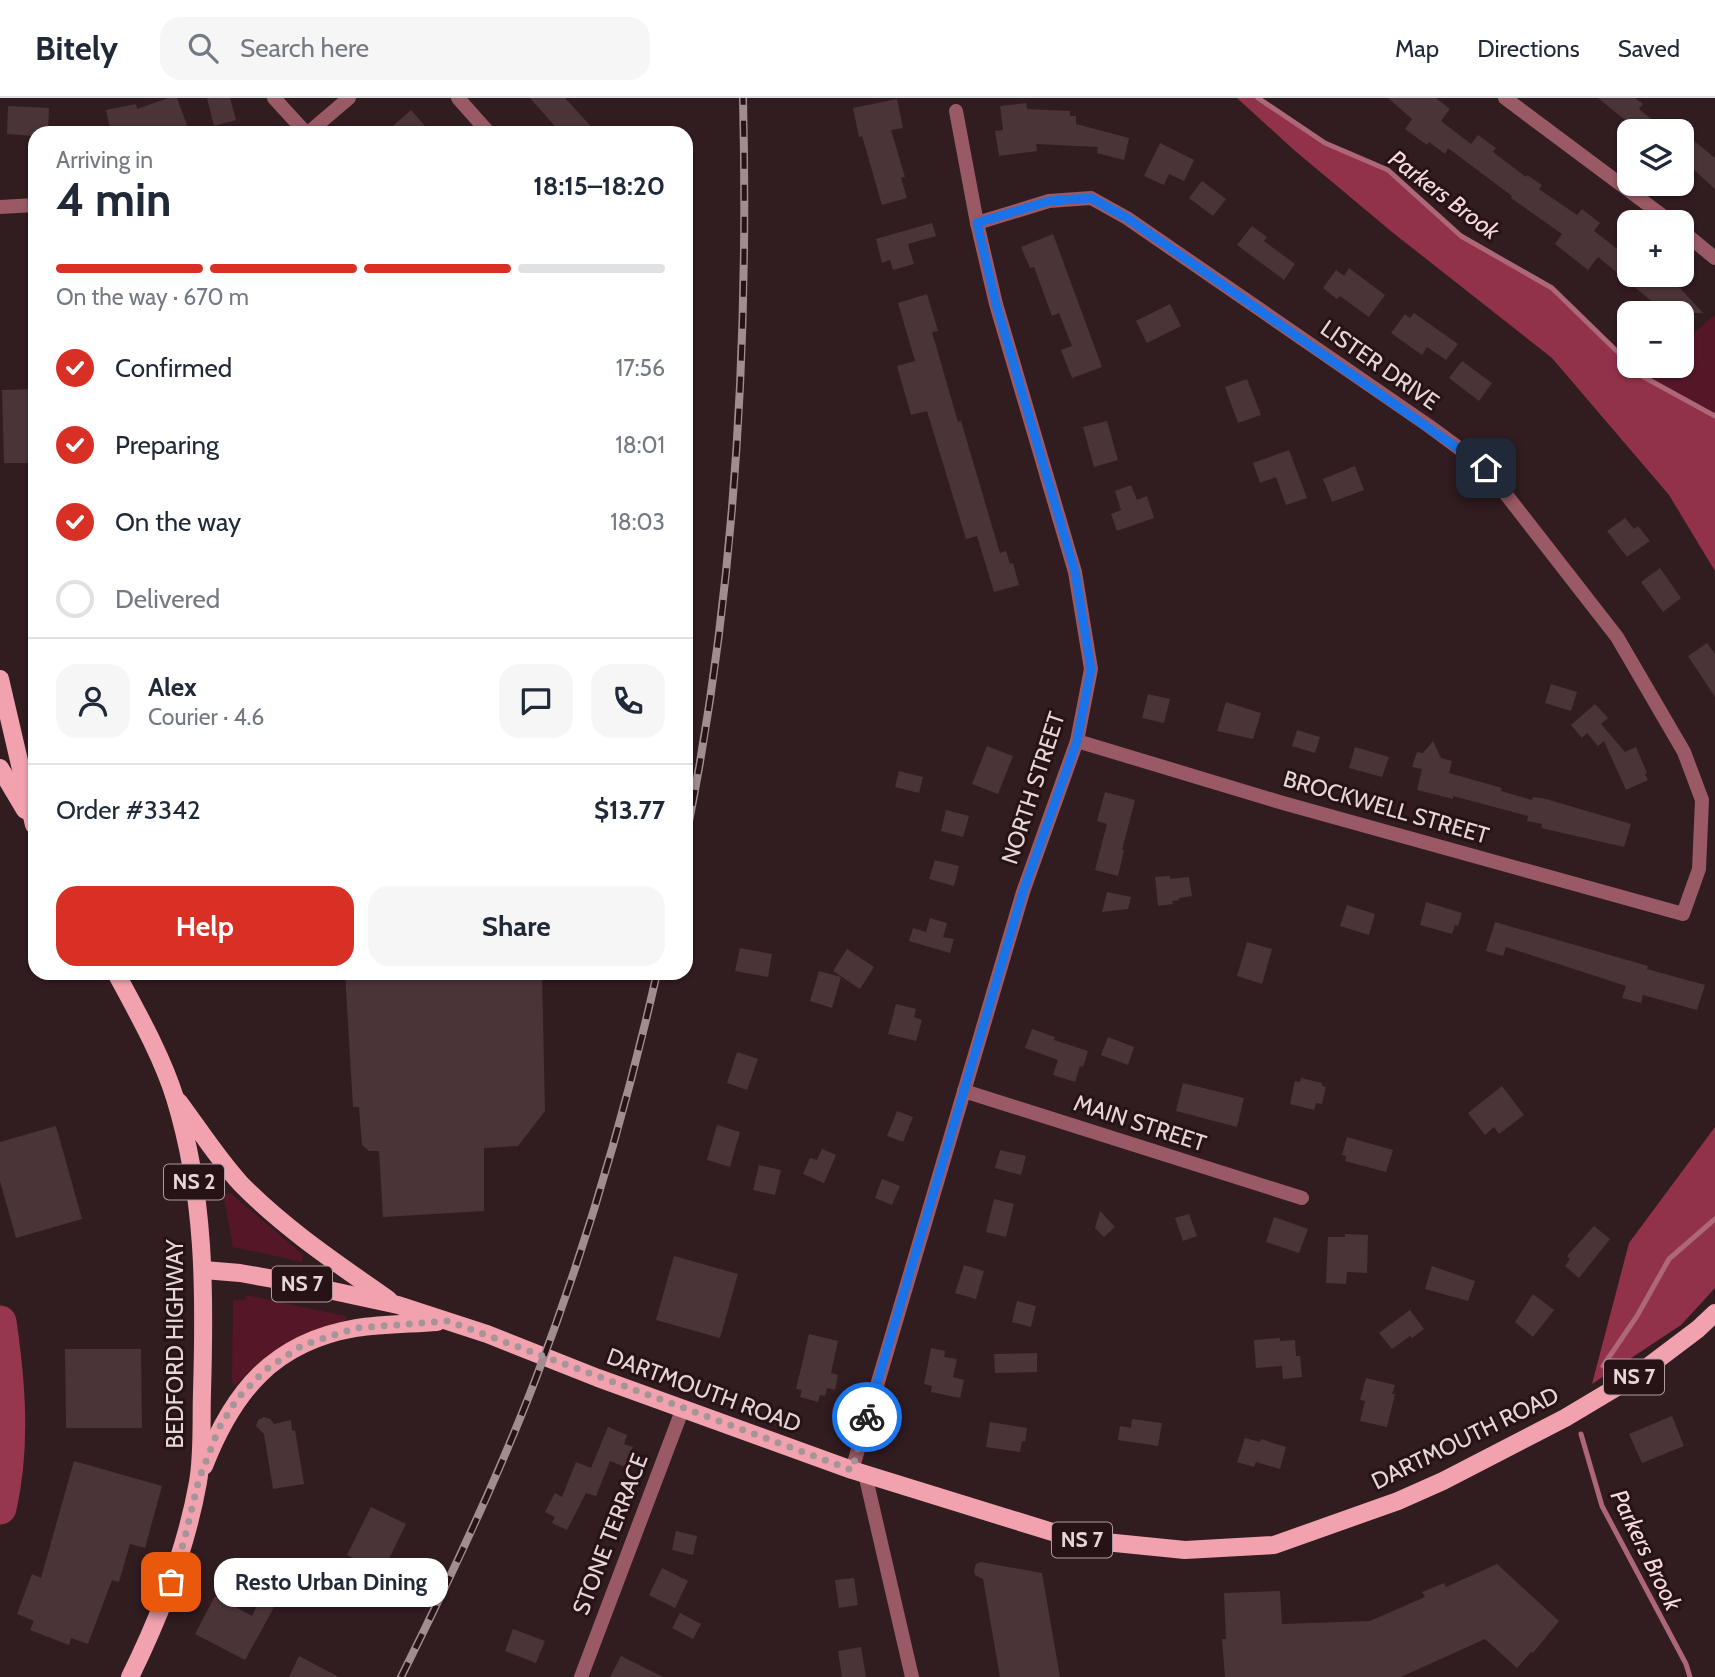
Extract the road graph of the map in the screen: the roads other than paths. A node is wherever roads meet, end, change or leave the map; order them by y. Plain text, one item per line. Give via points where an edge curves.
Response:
1 (274, 98) edge
2 (349, 98) edge
3 (458, 98) edge
4 (1505, 98) edge
5 (957, 111) dead end
6 (300, 126) edge
7 (315, 126) edge
8 (483, 126) edge
9 (28, 205) edge
10 (0, 207) edge
11 (1655, 210) edge
12 (977, 223) junction
13 (1694, 241) edge
14 (1715, 258) edge
15 (0, 679) edge
16 (1077, 741) junction
17 (0, 768) edge
18 (28, 799) edge
19 (28, 815) edge
20 (1684, 914) joint
21 (119, 980) edge
22 (964, 1091) junction
23 (175, 1096) junction
24 (1302, 1198) dead end
25 (204, 1270) junction
26 (398, 1306) junction
27 (1715, 1313) edge
28 (448, 1321) junction
29 (683, 1408) junction
30 (858, 1472) junction
31 (199, 1479) junction
32 (130, 1677) edge
33 (581, 1677) edge
34 (912, 1677) edge

1 - 6 street
2 - 7 street
3 - 8 street
4 - 11 street
5 - 12 street, NORTH STREET
9 - 10 street
12 - 16 street, NORTH STREET via 996,304 1075,572 1091,669
12 - 20 street, LISTER DRIVE via 1049,201 1091,198 1127,218 1486,468 1617,637 1684,752 1702,800 1699,869
13 - 14 street
15 - 18 main road
16 - 20 street, BROCKWELL STREET
16 - 22 street, NORTH STREET via 1023,892
17 - 19 main road
21 - 23 main road, BEDFORD HIGHWAY / NS 2
22 - 24 street, MAIN STREET
22 - 30 street, NORTH STREET
23 - 25 main road, BEDFORD HIGHWAY / NS 2 via 190,1158
23 - 26 main road via 250,1192 299,1235
25 - 26 main road, DARTMOUTH ROAD / NS 7 via 285,1281
25 - 31 main road, BEDFORD HIGHWAY / NS 2
26 - 28 main road, DARTMOUTH ROAD / NS 7
27 - 30 main road, DARTMOUTH ROAD / NS 7 via 1637,1375 1565,1418 1398,1501 1274,1545 1185,1550 1075,1539
28 - 29 main road, DARTMOUTH ROAD / NS 7
28 - 31 main road via 356,1328 303,1345 276,1361 237,1399 219,1428
29 - 30 main road, DARTMOUTH ROAD / NS 7
29 - 33 street, STONE TERRACE
30 - 34 street
31 - 32 main road, BEDFORD HIGHWAY / NS 2 via 171,1582

